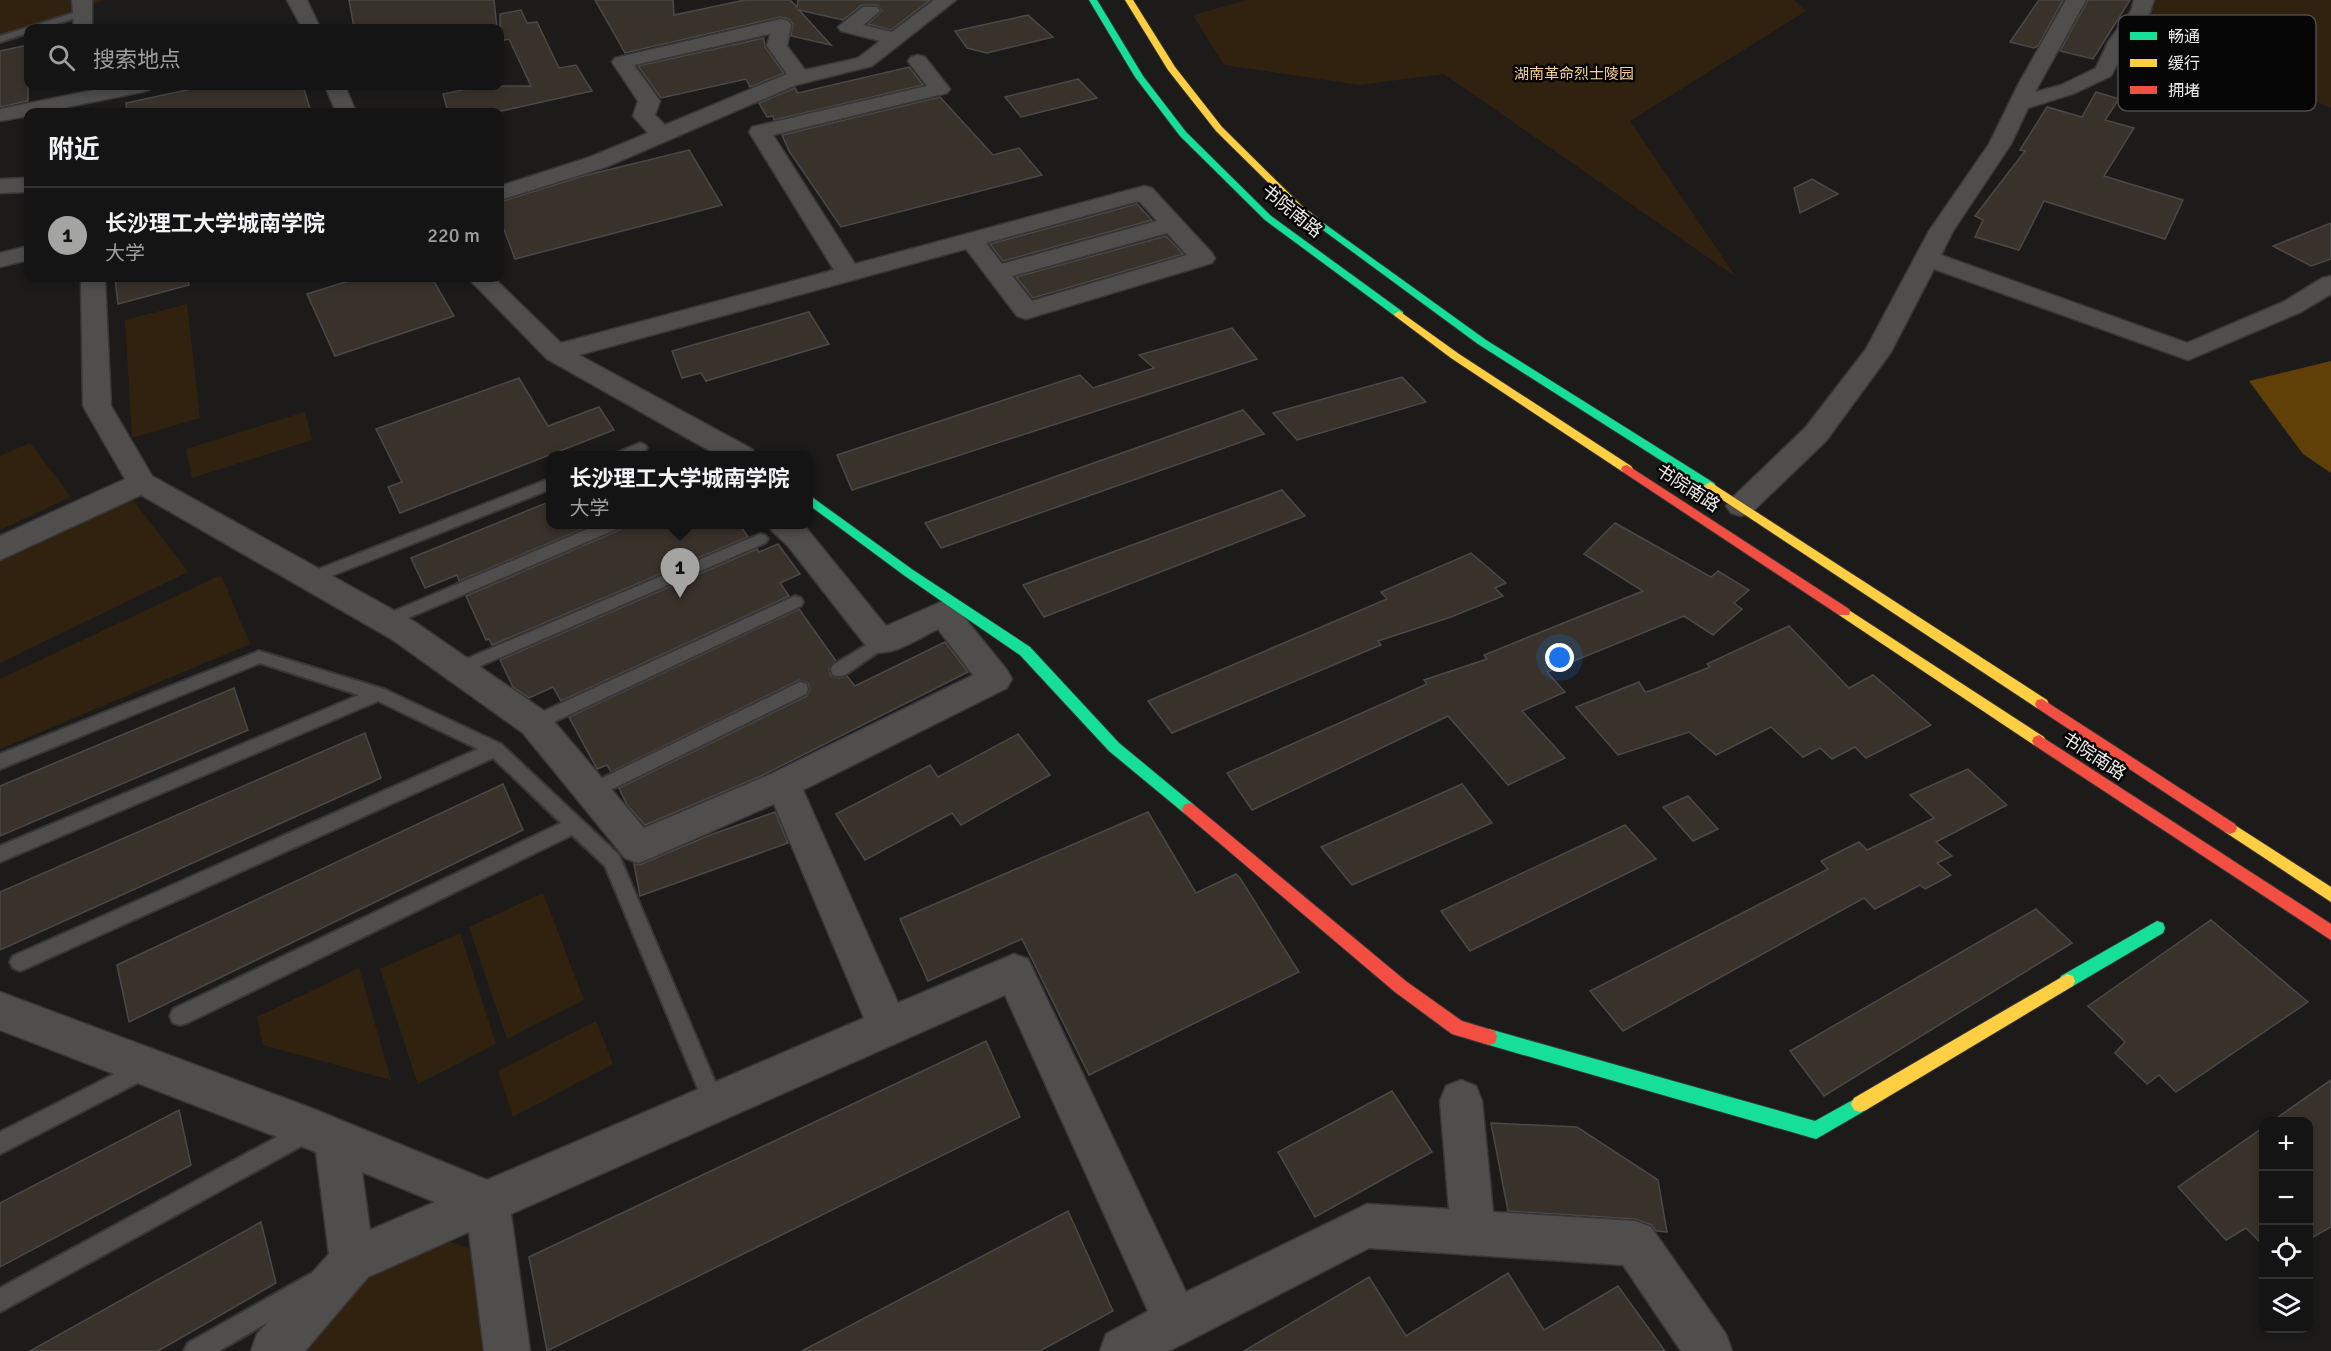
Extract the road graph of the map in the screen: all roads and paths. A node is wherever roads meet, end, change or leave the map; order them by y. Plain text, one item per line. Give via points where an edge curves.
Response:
1 (297, 0) edge
2 (946, 0) edge
3 (1093, 0) edge
4 (1130, 0) edge
5 (2076, 0) edge
6 (2144, 0) edge
7 (870, 11) dead end
8 (83, 14) edge
9 (2138, 15) edge
10 (48, 24) edge
11 (309, 24) edge
12 (24, 31) edge
13 (0, 39) edge
14 (895, 39) junction
15 (2118, 42) edge
16 (918, 61) dead end
17 (800, 77) junction
18 (123, 90) edge
19 (337, 90) edge
20 (86, 98) edge
21 (2019, 104) junction
22 (35, 108) edge
23 (344, 108) edge
24 (24, 110) edge
25 (0, 115) edge
26 (662, 135) junction
27 (24, 185) edge
28 (0, 186) edge
29 (504, 192) edge
30 (1172, 224) junction
31 (972, 241) junction
32 (24, 255) edge
33 (1927, 258) junction
34 (0, 261) edge
35 (997, 273) junction
36 (849, 274) junction
37 (93, 282) edge
38 (484, 282) edge
39 (2331, 283) edge
40 (556, 353) junction
41 (640, 448) dead end
42 (633, 451) edge
43 (691, 451) edge
44 (733, 451) edge
45 (142, 483) junction
46 (546, 485) edge
47 (813, 502) edge
48 (1741, 506) junction
49 (604, 529) edge
50 (771, 532) edge
51 (0, 549) edge
52 (311, 578) junction
53 (795, 602) dead end
54 (386, 621) junction
55 (881, 642) junction
56 (458, 669) junction
57 (839, 670) dead end
58 (800, 689) dead end
59 (378, 694) junction
60 (535, 723) junction
61 (495, 749) junction
62 (0, 762) edge
63 (783, 784) junction
64 (592, 791) junction
65 (575, 825) junction
66 (0, 854) edge
67 (2331, 896) edge
68 (2157, 928) dead end
69 (2331, 933) edge
70 (20, 962) dead end
71 (3, 1015) edge
72 (180, 1016) dead end
73 (888, 1026) junction
74 (147, 1067) junction
75 (1461, 1101) dead end
76 (714, 1102) junction
77 (324, 1134) junction
78 (0, 1143) edge
79 (487, 1202) junction
80 (1473, 1233) junction
81 (352, 1261) junction
82 (0, 1301) edge
83 (1176, 1321) junction
84 (196, 1351) edge
85 (274, 1351) edge
86 (507, 1351) edge
87 (1123, 1351) edge
88 (1709, 1351) edge

1 - 11 street
2 - 14 street
3 - 69 main road, 书院南路 via 1139,76 1183,134 1278,225 1455,356
4 - 48 main road, 书院南路 via 1171,68 1219,129 1300,209 1482,342
5 - 21 street
6 - 9 street
7 - 14 street via 848,27
8 - 10 lane
12 - 13 lane
14 - 17 street via 865,62
15 - 21 street via 2104,72 2068,89
16 - 36 street via 940,90 760,132
17 - 26 street
17 - 26 street via 777,46 781,25 622,62 649,101 644,116
18 - 20 street
19 - 23 street
20 - 22 street
21 - 33 street via 2001,144
24 - 25 street
26 - 29 street via 598,162
27 - 28 street
30 - 31 street via 1144,193
30 - 35 street
30 - 35 street via 1203,258 1026,311
31 - 35 street
31 - 36 street
32 - 34 street
33 - 39 street via 2188,352 2292,307
33 - 48 street via 1878,352 1816,434
36 - 40 street
37 - 45 street via 98,406
38 - 40 street
40 - 43 street via 611,399
40 - 44 street
41 - 42 lane
45 - 51 street
45 - 52 street
46 - 52 lane
47 - 68 main road via 1025,651 1114,747 1401,987 1458,1028 1816,1130
48 - 67 main road, 书院南路
49 - 54 lane
50 - 55 street via 799,538
50 - 56 lane
52 - 54 street
53 - 60 lane
54 - 56 street
55 - 57 lane
55 - 63 street via 943,613 995,679
56 - 60 street
58 - 64 lane
59 - 61 lane
59 - 62 lane via 260,657
59 - 66 lane
60 - 64 street
61 - 65 lane
61 - 70 lane
63 - 64 street via 638,847
63 - 73 street
65 - 72 lane
65 - 76 lane via 612,861
71 - 74 street
73 - 76 street
73 - 83 street via 1014,972
74 - 77 street
74 - 78 lane
75 - 80 street
76 - 79 street
77 - 79 street
77 - 81 street
77 - 82 lane
79 - 81 street
79 - 86 street
80 - 83 street via 1367,1226
80 - 88 street via 1635,1243
81 - 84 lane
81 - 85 street
83 - 87 street

